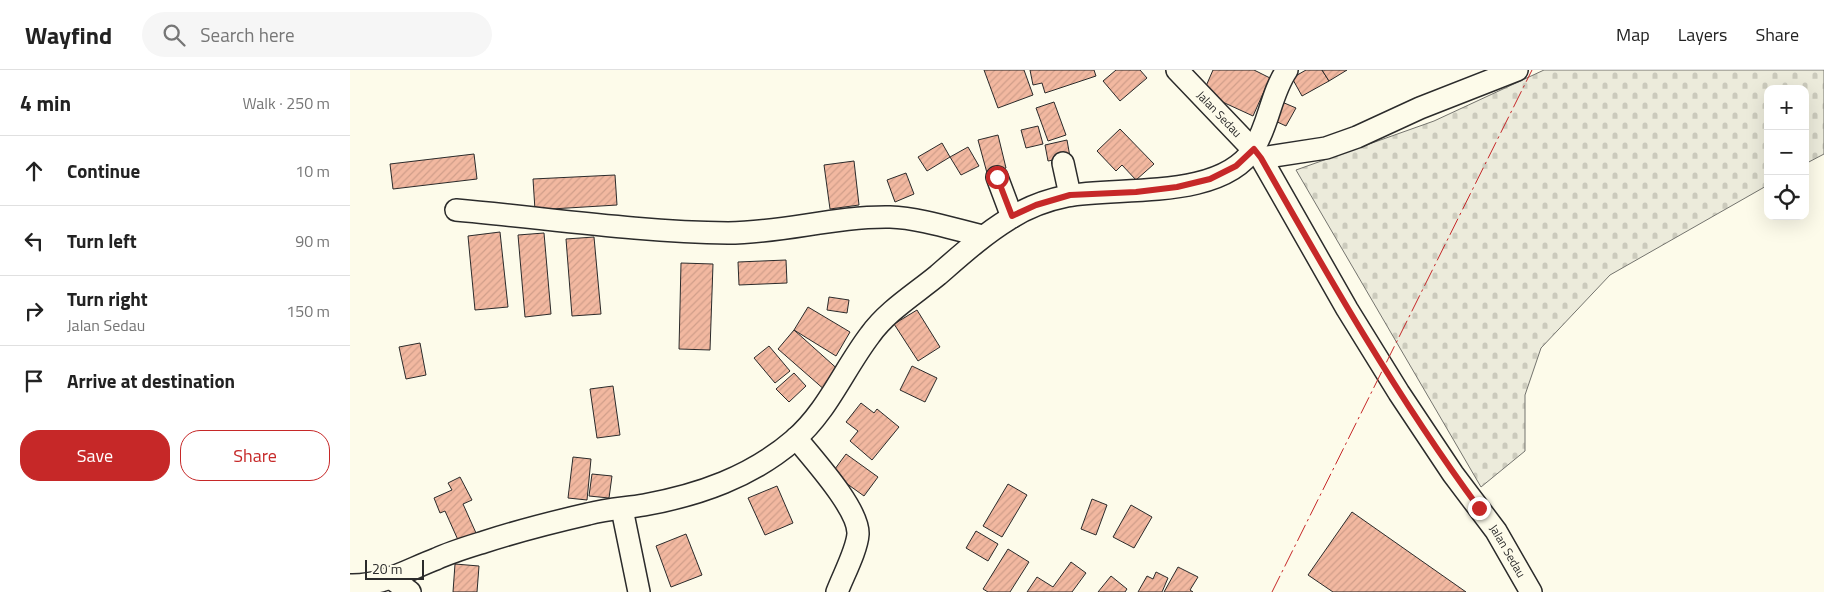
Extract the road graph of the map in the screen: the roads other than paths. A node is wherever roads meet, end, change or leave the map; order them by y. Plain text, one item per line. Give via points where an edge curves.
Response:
1 (1177, 70) edge
2 (1287, 70) edge
3 (1517, 70) edge
4 (1257, 154) junction
5 (1063, 163) dead end
6 (997, 177) dead end
7 (1070, 195) junction
8 (456, 210) dead end
9 (1012, 216) junction
10 (982, 236) junction
11 (796, 438) junction
12 (622, 509) junction
13 (392, 579) junction
14 (350, 586) edge
15 (1526, 589) edge
16 (410, 592) edge
17 (639, 592) edge
18 (837, 592) edge

1 - 4 street, Jalan Sedau
2 - 4 street via 1280,82
3 - 4 street via 1326,148
4 - 7 street via 1210,179 1177,187
4 - 15 street, Jalan Sedau via 1399,393 1496,531
5 - 7 street
6 - 9 street
7 - 9 street
8 - 10 street via 683,232 731,233 891,217
9 - 10 street
10 - 11 street via 877,325 831,395
11 - 12 street via 746,473 705,490
11 - 18 street via 849,507 857,525 858,536
12 - 13 street via 588,514 486,542
12 - 17 street
13 - 14 street
13 - 16 street

